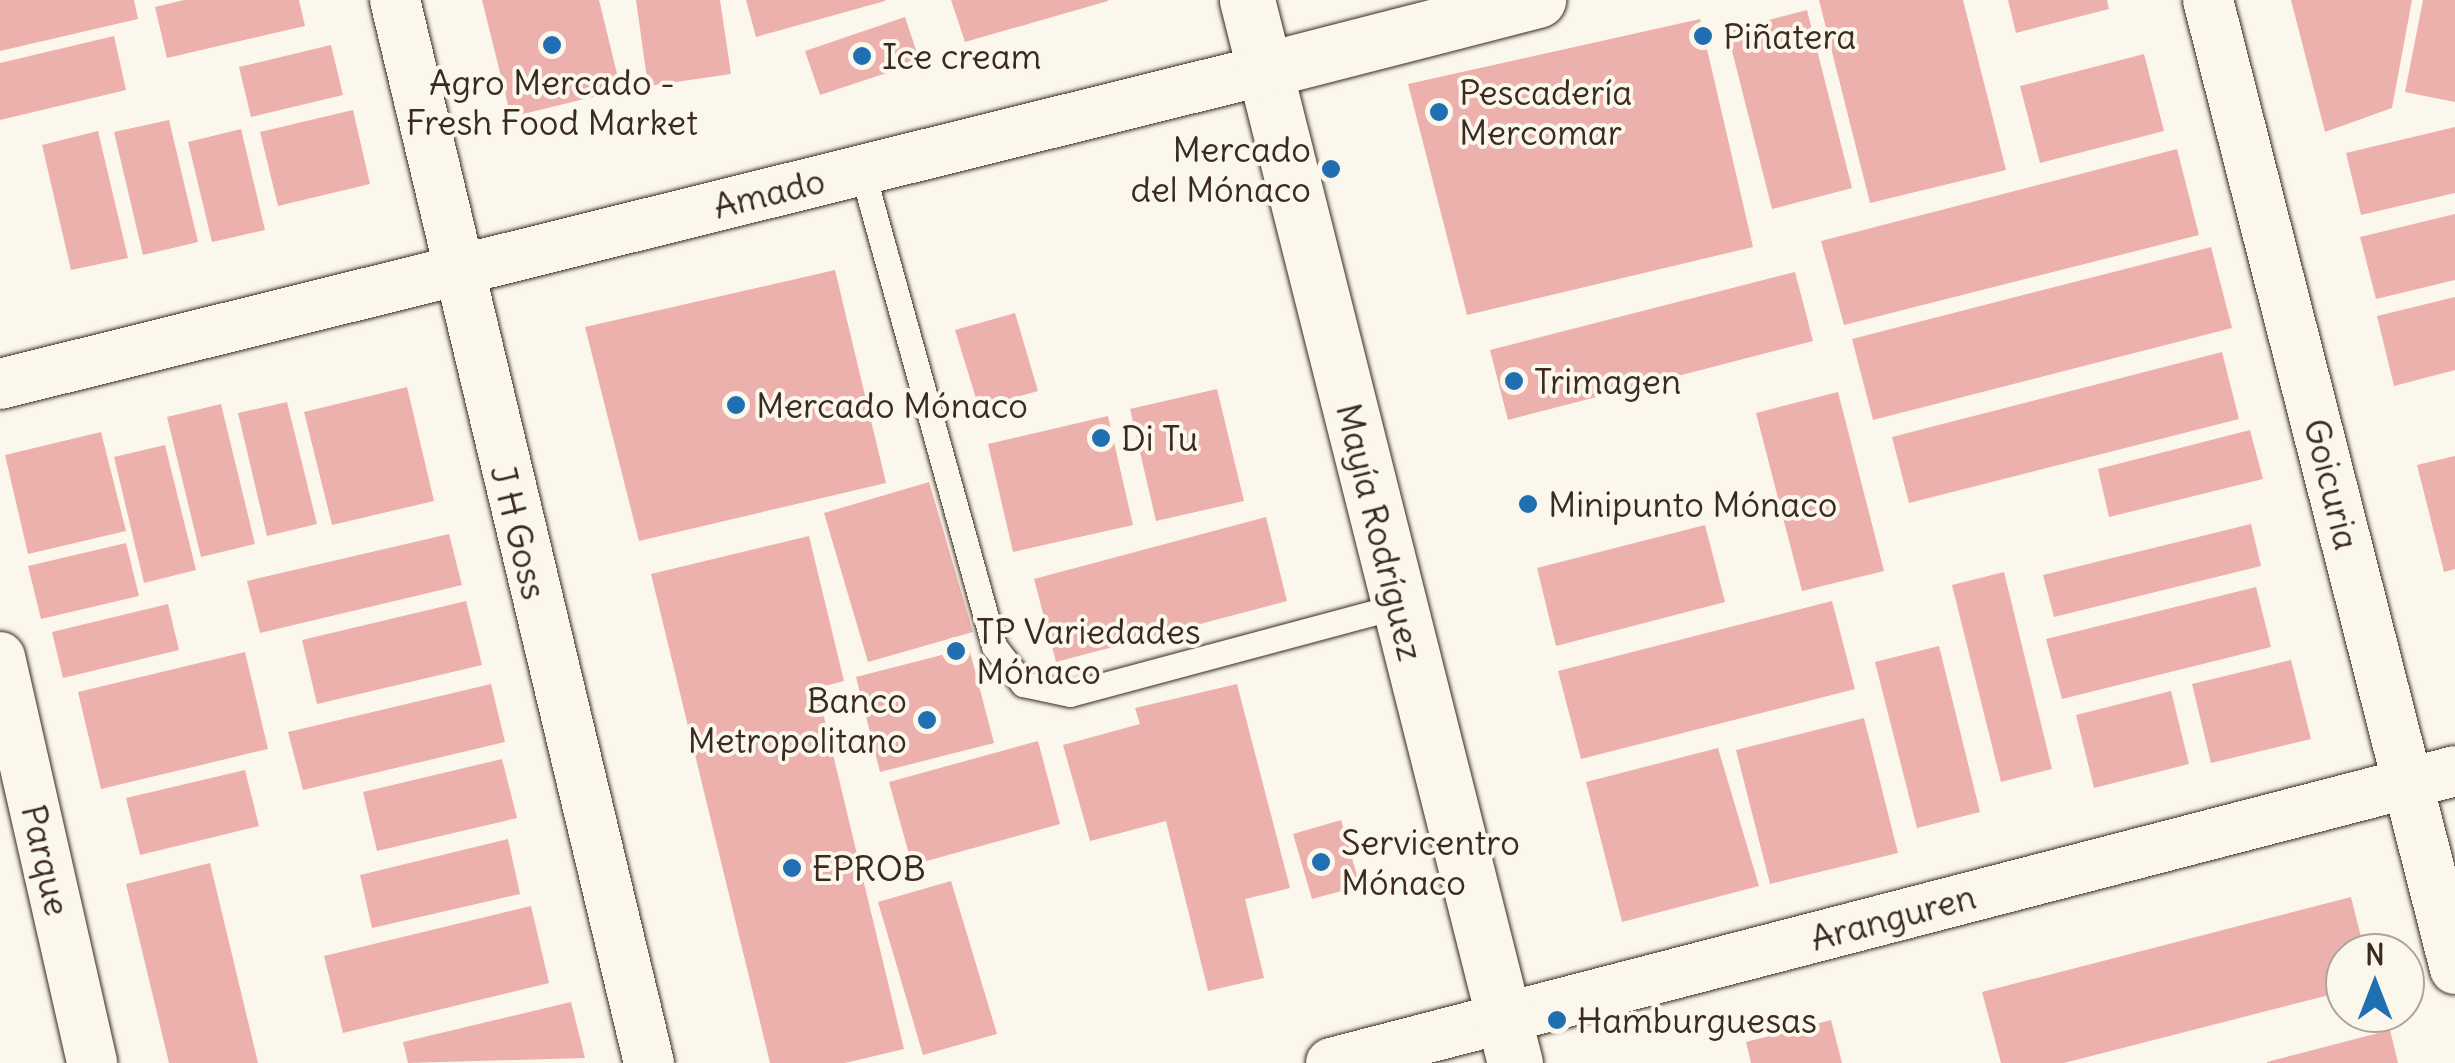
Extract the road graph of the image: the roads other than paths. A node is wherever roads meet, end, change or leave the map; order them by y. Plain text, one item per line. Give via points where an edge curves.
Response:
1 (395, 0) edge
2 (1247, 0) edge
3 (1538, 0) edge
4 (2208, 0) edge
5 (1265, 70) junction
6 (862, 170) junction
7 (456, 270) junction
8 (0, 384) edge
9 (1399, 606) junction
10 (0, 657) edge
11 (2432, 777) edge
12 (2455, 969) edge
13 (1509, 1041) edge
14 (92, 1063) edge
15 (649, 1063) edge
16 (1332, 1063) edge

1 - 7 street, J H Goss
2 - 5 main road, Mayía Rodríguez
3 - 5 main road, Amado
4 - 11 street, Goicuria
5 - 6 street, Amado
5 - 9 main road, Mayía Rodríguez
6 - 7 street, Amado
6 - 9 lane via 994,646 1024,684 1070,694
7 - 8 street, Amado
7 - 15 street, J H Goss
9 - 13 main road, Mayía Rodríguez
10 - 14 street, Parque
11 - 12 street, Goicuria
11 - 13 street, Aranguren
13 - 16 street, Aranguren

